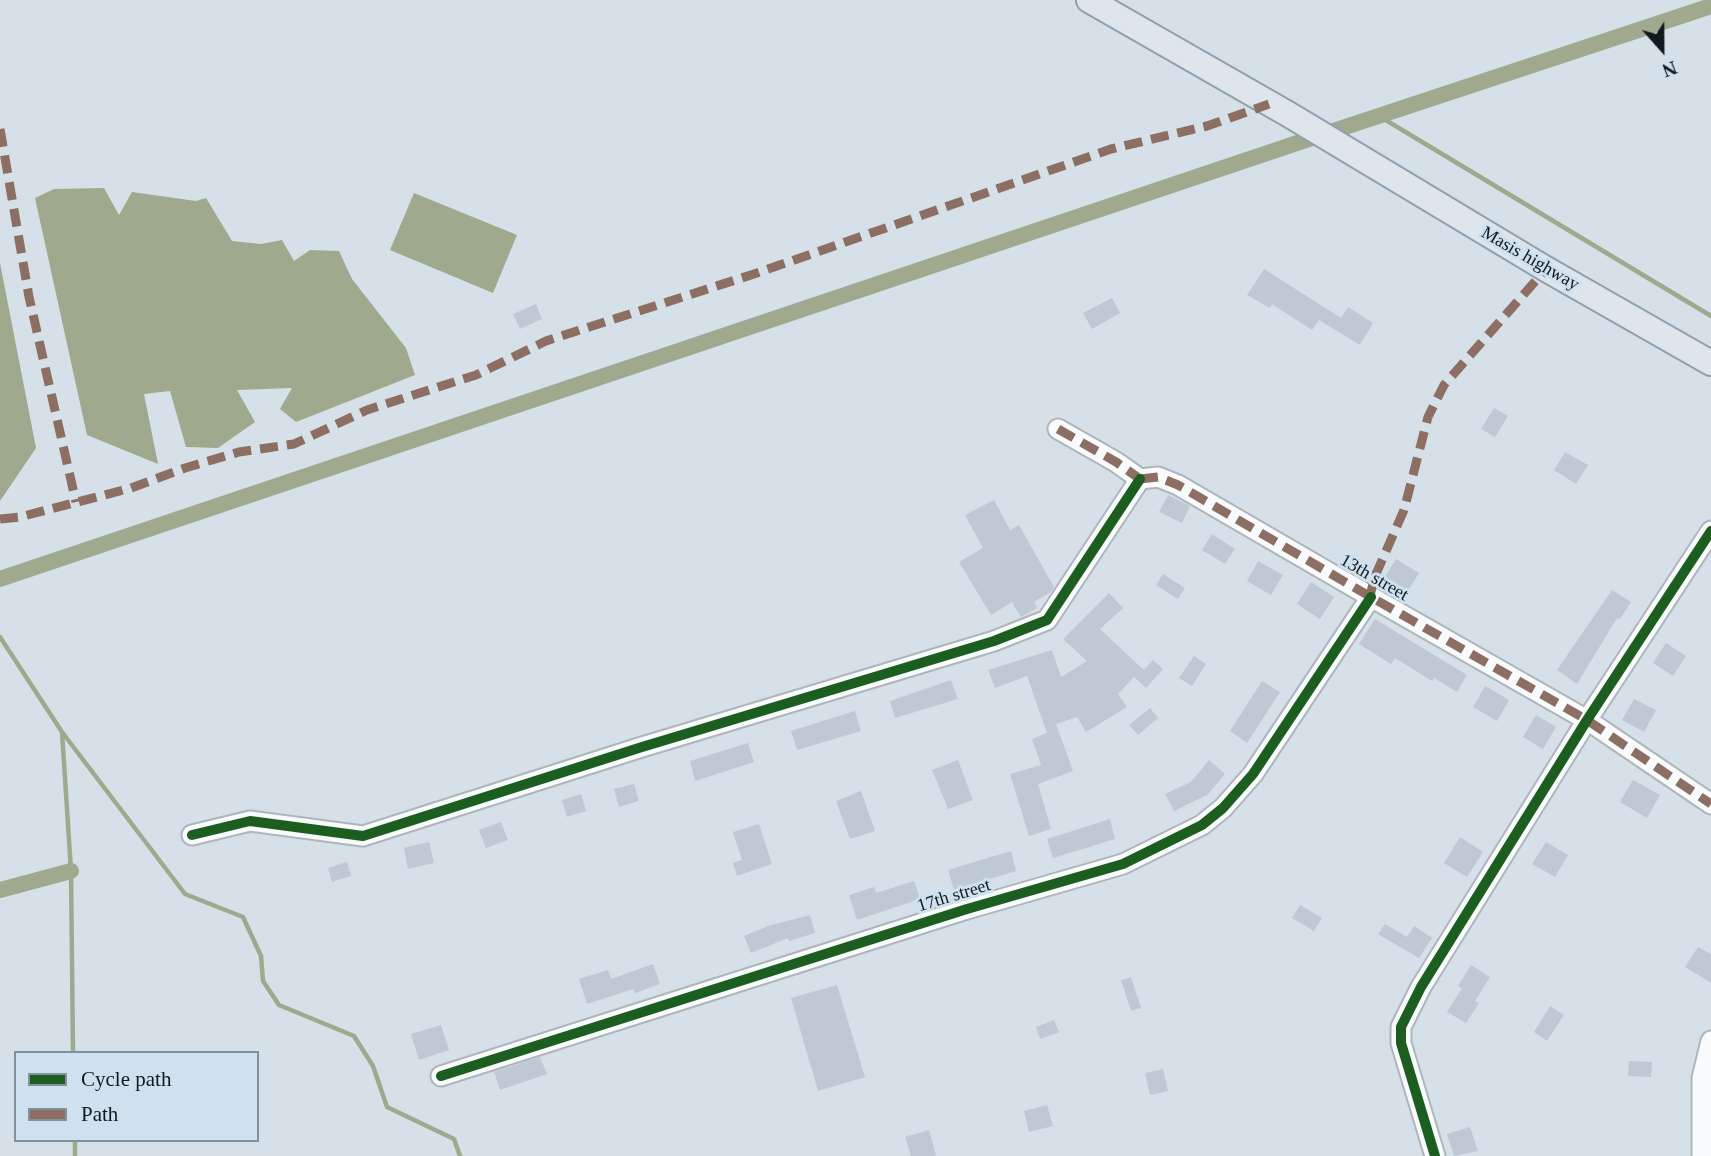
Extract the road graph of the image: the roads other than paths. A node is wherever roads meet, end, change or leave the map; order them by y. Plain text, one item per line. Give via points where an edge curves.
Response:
1 (1089, 0) edge
2 (1711, 363) edge
3 (1058, 429) dead end
4 (1140, 479) junction
5 (1711, 531) edge
6 (1371, 597) junction
7 (1587, 720) junction
8 (1711, 804) edge
9 (192, 835) dead end
10 (1711, 1041) edge
11 (441, 1076) dead end
12 (1435, 1156) edge
13 (1702, 1156) edge

1 - 2 main road, Masis highway
3 - 4 street
4 - 6 street, 13th street via 1158,477 1178,485
4 - 9 street via 1047,620 994,641 363,836 250,821
5 - 7 street
6 - 7 street, 13th street
6 - 11 street, 17th street via 1253,774 1223,808 1192,830 1123,864
7 - 8 street, 13th street
7 - 12 street via 1421,987 1401,1027 1401,1043
10 - 13 street via 1702,1078

